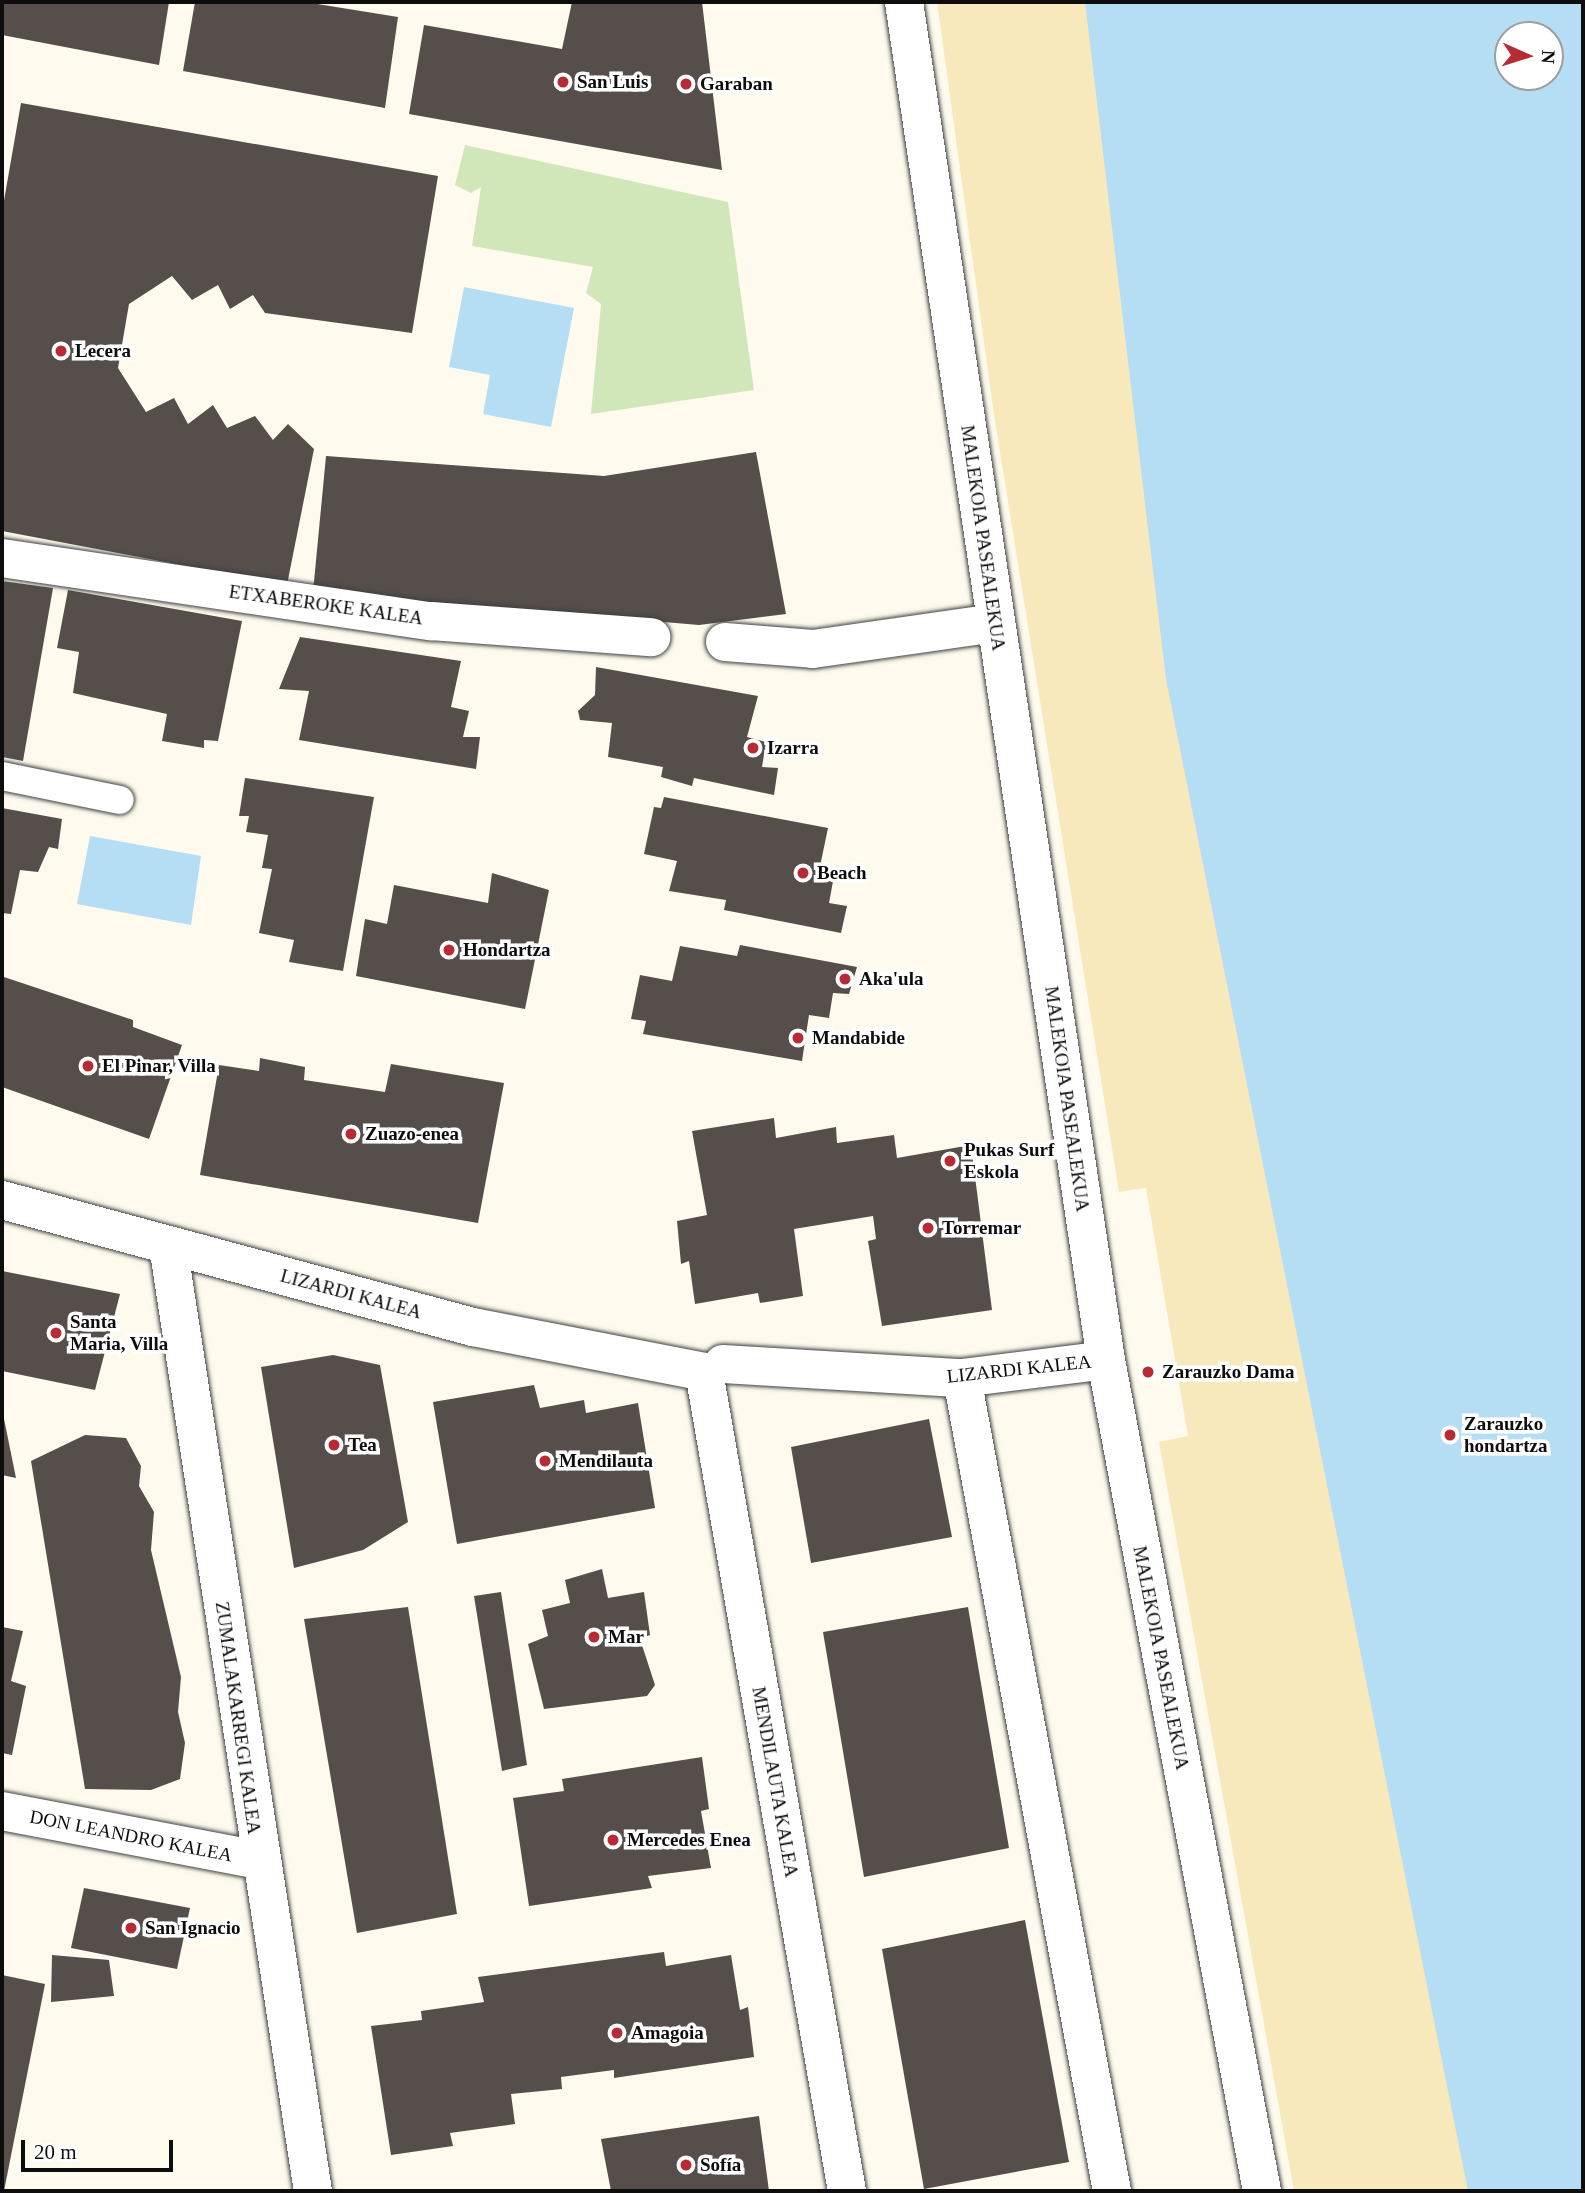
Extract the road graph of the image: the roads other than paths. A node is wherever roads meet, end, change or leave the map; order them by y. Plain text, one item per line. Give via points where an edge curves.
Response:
1 (904, 2) edge
2 (2, 558) edge
3 (996, 623) junction
4 (651, 637) dead end
5 (725, 642) dead end
6 (2, 776) edge
7 (120, 800) dead end
8 (2, 1200) edge
9 (168, 1245) junction
10 (1106, 1360) junction
11 (713, 1368) junction
12 (962, 1378) junction
13 (2, 1811) edge
14 (260, 1860) junction
15 (313, 2191) edge
16 (847, 2191) edge
17 (1112, 2191) edge
18 (1262, 2191) edge

1 - 3 street, MALEKOIA PASEALEKUA
2 - 4 street, ETXABEROKE KALEA via 431,621
3 - 5 street via 813,649
3 - 10 street, MALEKOIA PASEALEKUA
6 - 7 lane
8 - 9 street, LIZARDI KALEA
9 - 11 street, LIZARDI KALEA via 473,1327
9 - 14 street, ZUMALAKARREGI KALEA
10 - 12 street, LIZARDI KALEA
10 - 18 street, MALEKOIA PASEALEKUA
11 - 12 street, LIZARDI KALEA
11 - 16 street, MENDILAUTA KALEA
12 - 17 street
13 - 14 street, DON LEANDRO KALEA
14 - 15 street, ZUMALAKARREGI KALEA

